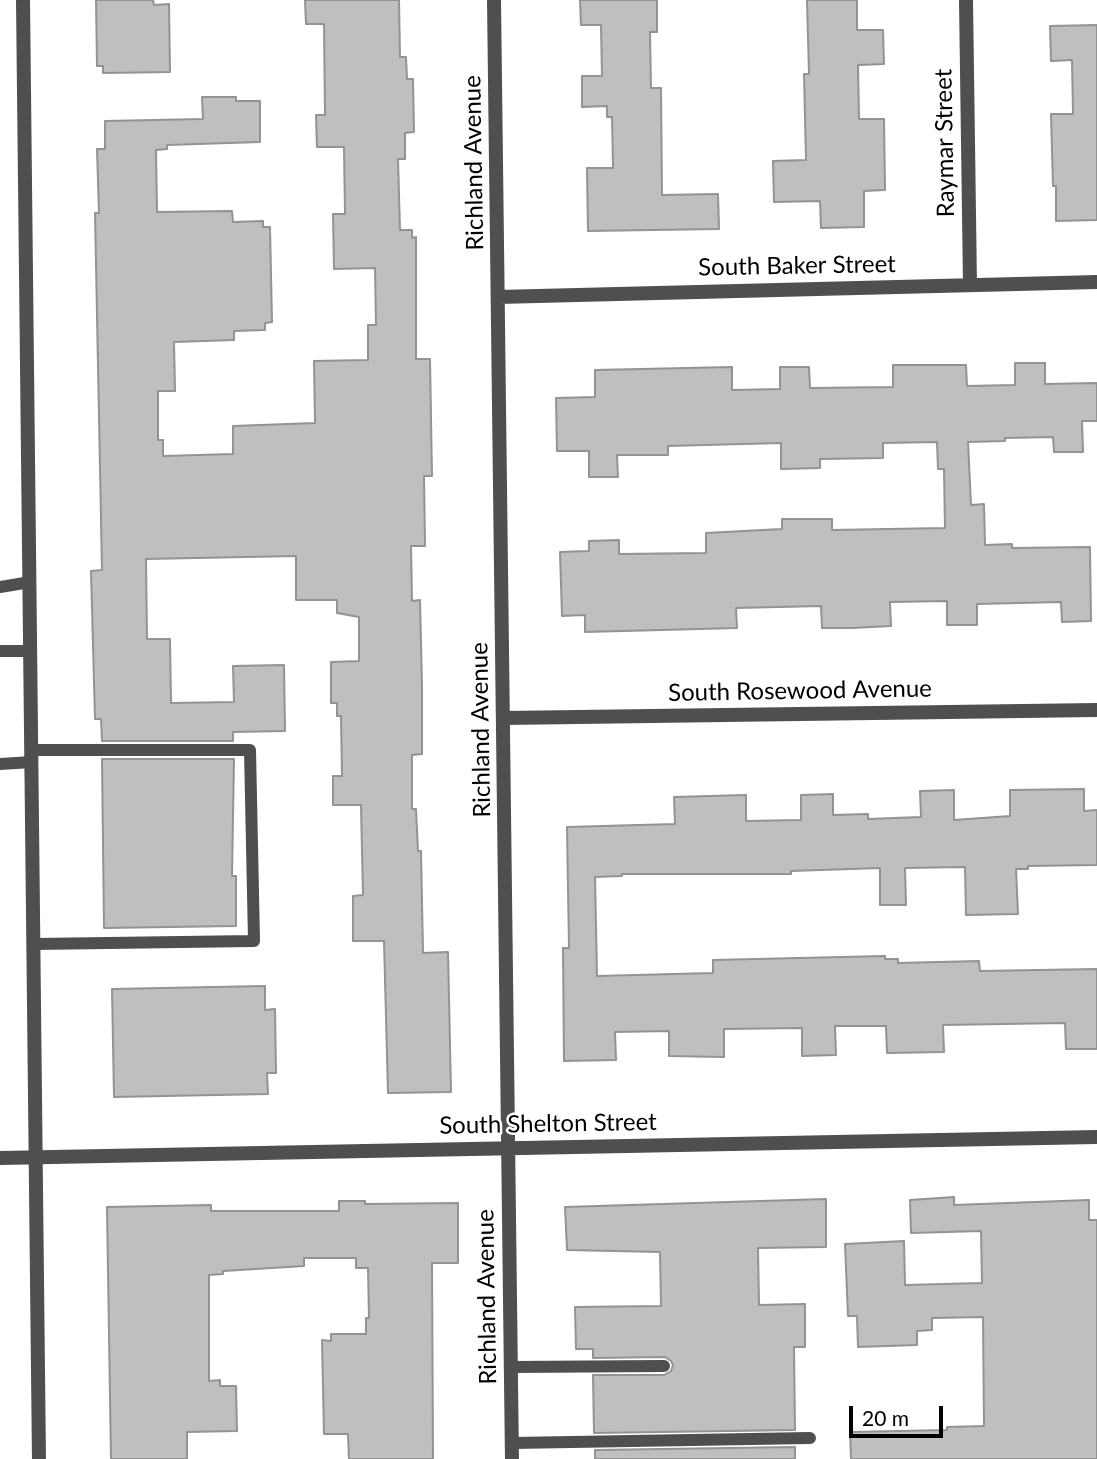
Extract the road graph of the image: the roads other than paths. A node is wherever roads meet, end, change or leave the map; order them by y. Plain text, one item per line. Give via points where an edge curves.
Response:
1 (23, 0) edge
2 (494, 0) edge
3 (966, 0) edge
4 (1097, 282) edge
5 (970, 285) junction
6 (498, 297) junction
7 (30, 582) junction
8 (0, 587) edge
9 (0, 651) edge
10 (31, 651) junction
11 (1097, 710) edge
12 (503, 718) junction
13 (32, 756) junction
14 (0, 764) edge
15 (34, 944) junction
16 (1097, 1137) edge
17 (508, 1147) junction
18 (0, 1158) edge
19 (36, 1158) junction
20 (664, 1366) dead end
21 (511, 1367) junction
22 (810, 1438) dead end
23 (512, 1443) junction
24 (39, 1459) edge
25 (512, 1459) edge

1 - 7 street
2 - 6 street, Richland Avenue
3 - 5 street, Raymar Street
4 - 5 street, South Baker Street
5 - 6 street, South Baker Street
6 - 12 street, Richland Avenue
7 - 8 lane
7 - 10 street
9 - 10 lane
10 - 13 street
11 - 12 street, South Rosewood Avenue
12 - 17 street, Richland Avenue
13 - 14 lane
13 - 15 street
13 - 15 lane via 250,750 254,941
15 - 19 street
16 - 17 street, South Shelton Street
17 - 19 street, South Shelton Street
17 - 21 street, Richland Avenue
18 - 19 street, South Shelton Street
19 - 24 street
20 - 21 lane
21 - 23 street, Richland Avenue
22 - 23 lane
23 - 25 street, Richland Avenue

